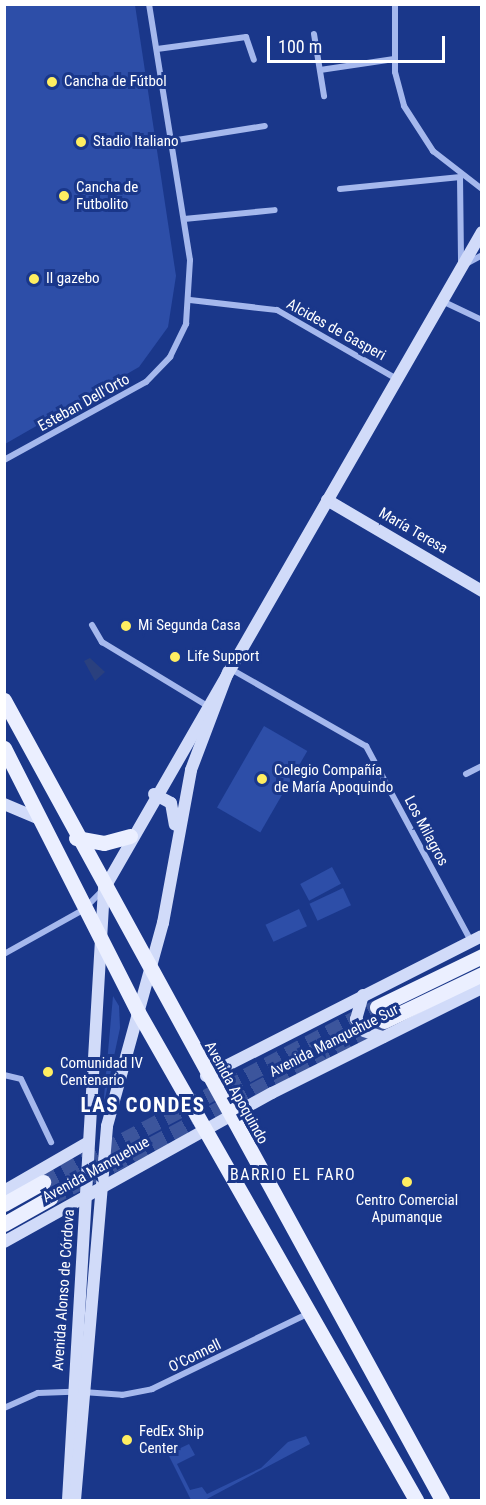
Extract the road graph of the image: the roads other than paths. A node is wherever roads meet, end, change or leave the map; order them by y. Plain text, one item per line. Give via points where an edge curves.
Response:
1 (149, 4) edge
2 (395, 4) edge
3 (314, 34) dead end
4 (157, 49) junction
5 (394, 59) junction
6 (254, 60) dead end
7 (320, 70) junction
8 (324, 96) dead end
9 (266, 126) dead end
10 (171, 141) junction
11 (460, 177) junction
12 (340, 189) dead end
13 (482, 189) edge
14 (275, 210) dead end
15 (184, 219) junction
16 (482, 232) edge
17 (482, 255) edge
18 (461, 268) junction
19 (190, 300) junction
20 (442, 301) junction
21 (482, 320) edge
22 (397, 379) junction
23 (4, 460) edge
24 (327, 500) junction
25 (480, 586) edge
26 (92, 625) dead end
27 (229, 668) junction
28 (4, 700) edge
29 (206, 705) junction
30 (4, 748) edge
31 (482, 766) edge
32 (466, 774) dead end
33 (154, 794) junction
34 (4, 804) edge
35 (39, 819) junction
36 (130, 836) junction
37 (76, 837) junction
38 (177, 850) junction
39 (104, 889) junction
40 (83, 910) junction
41 (98, 938) junction
42 (476, 939) edge
43 (4, 954) edge
44 (482, 956) edge
45 (149, 972) junction
46 (482, 974) edge
47 (482, 988) edge
48 (363, 995) junction
49 (377, 1007) tunnel mouth
50 (138, 1012) junction
51 (383, 1029) junction
52 (4, 1075) edge
53 (206, 1076) junction
54 (229, 1117) junction
55 (205, 1130) junction
56 (51, 1142) dead end
57 (89, 1142) junction
58 (43, 1182) tunnel mouth
59 (100, 1187) junction
60 (4, 1191) edge
61 (85, 1196) junction
62 (50, 1198) tunnel mouth
63 (4, 1204) edge
64 (4, 1224) edge
65 (4, 1242) edge
66 (310, 1313) junction
67 (77, 1392) junction
68 (4, 1408) edge
69 (68, 1500) edge
70 (75, 1500) edge
71 (416, 1500) edge
72 (442, 1500) edge

1 - 4 street, Esteban Dell'Orto
2 - 5 street
3 - 7 street
4 - 6 street via 246,37
4 - 10 street, Esteban Dell'Orto
5 - 7 street
5 - 11 street via 409,118
7 - 8 street
9 - 10 street
10 - 15 street, Esteban Dell'Orto
11 - 12 street
11 - 13 street
11 - 18 street
14 - 15 street
15 - 19 street, Esteban Dell'Orto
16 - 18 main road
17 - 18 street
18 - 20 main road
19 - 22 street, Alcides de Gasperi via 277,310
19 - 23 street, Esteban Dell'Orto via 176,346 146,382
20 - 21 street
20 - 22 main road
22 - 24 main road
24 - 25 main road, María Teresa
24 - 27 main road
26 - 29 street via 102,642
27 - 29 main road, Avenida Alonso de Córdova
27 - 38 main road, Avenida Alonso de Córdova via 191,770
27 - 42 street, Los Milagros via 366,746
28 - 37 main road, Avenida Apoquindo
29 - 33 main road, Avenida Alonso de Córdova
30 - 35 main road
31 - 32 street
33 - 36 main road, Avenida Alonso de Córdova
33 - 38 main road via 171,803
34 - 35 main road
35 - 40 main road
36 - 37 main road via 104,843
36 - 39 main road, Avenida Alonso de Córdova
37 - 39 main road, Avenida Apoquindo
38 - 45 main road, Avenida Alonso de Córdova
39 - 40 street
39 - 41 main road, Avenida Alonso de Córdova
39 - 45 main road, Avenida Apoquindo
40 - 41 main road
40 - 43 street
41 - 50 main road
41 - 57 main road, Avenida Alonso de Córdova via 99,1023
42 - 48 main road, Avenida Manquehue Sur
44 - 49 main road, Avenida Manquehue Sur
45 - 50 main road, Avenida Alonso de Córdova
45 - 53 main road, Avenida Apoquindo
46 - 51 main road, Avenida Manquehue Sur
47 - 51 main road, Avenida Manquehue Sur
48 - 51 main road via 356,1019 364,1031
48 - 53 main road, Avenida Manquehue Sur
50 - 55 main road
50 - 59 main road, Avenida Alonso de Córdova via 113,1096
51 - 54 main road, Avenida Manquehue Sur
52 - 56 street via 21,1079
53 - 54 main road, Avenida Apoquindo
54 - 55 main road, Avenida Manquehue Sur
54 - 72 main road, Avenida Apoquindo
55 - 59 main road, Avenida Manquehue
55 - 66 main road
57 - 60 main road, Avenida Manquehue
57 - 61 main road, Avenida Alonso de Córdova
58 - 63 main road, Avenida Manquehue
59 - 61 main road, Avenida Manquehue
59 - 67 main road, Avenida Alonso de Córdova
61 - 65 main road, Avenida Manquehue
61 - 67 main road, Avenida Alonso de Córdova
62 - 64 main road, Avenida Manquehue
66 - 67 street, O'Connell via 152,1389 122,1395
66 - 71 main road
67 - 68 street, O'Connell via 38,1393
67 - 69 main road, Avenida Alonso de Córdova
67 - 70 main road, Avenida Alonso de Córdova

